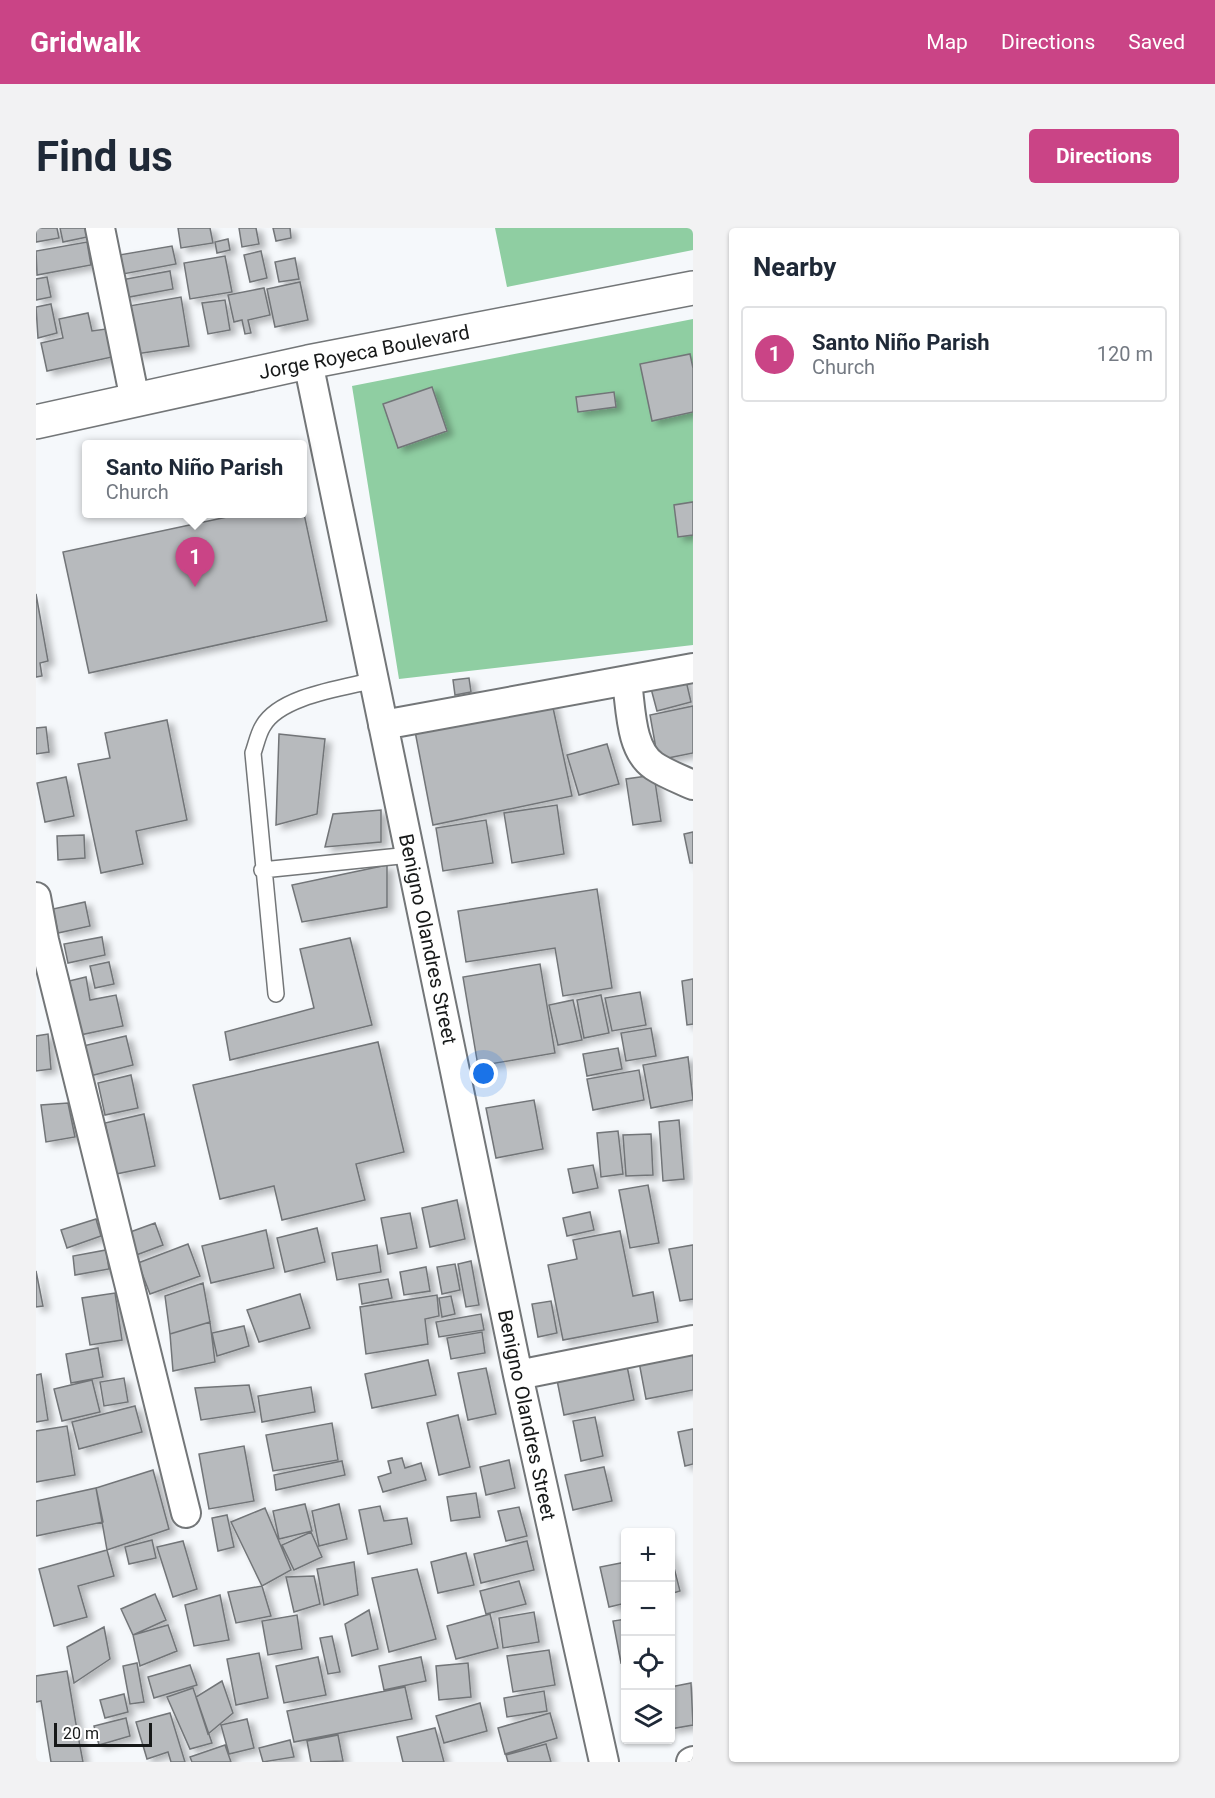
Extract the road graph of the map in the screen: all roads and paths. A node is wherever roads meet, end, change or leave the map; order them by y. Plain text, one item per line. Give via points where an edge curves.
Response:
1 (100, 228) edge
2 (693, 288) edge
3 (309, 362) junction
4 (135, 400) junction
5 (36, 422) edge
6 (693, 668) edge
7 (375, 680) junction
8 (627, 682) junction
9 (383, 725) junction
10 (693, 785) edge
11 (410, 855) junction
12 (262, 870) junction
13 (36, 897) edge
14 (40, 941) edge
15 (276, 994) dead end
16 (693, 1340) edge
17 (518, 1375) junction
18 (186, 1513) dead end
19 (604, 1762) edge

1 - 4 street
2 - 3 street, Jorge Royeca Boulevard
3 - 4 street, Jorge Royeca Boulevard
3 - 7 street, Benigno Olandres Street
4 - 5 street, Jorge Royeca Boulevard
6 - 8 street
7 - 9 street, Benigno Olandres Street
7 - 12 lane via 303,698 276,712 263,726 253,753
8 - 9 street
8 - 10 street via 643,756 654,766
9 - 11 street, Benigno Olandres Street
11 - 12 lane
11 - 17 street, Benigno Olandres Street
12 - 15 lane
13 - 14 street
14 - 18 street
16 - 17 street
17 - 19 street, Benigno Olandres Street

